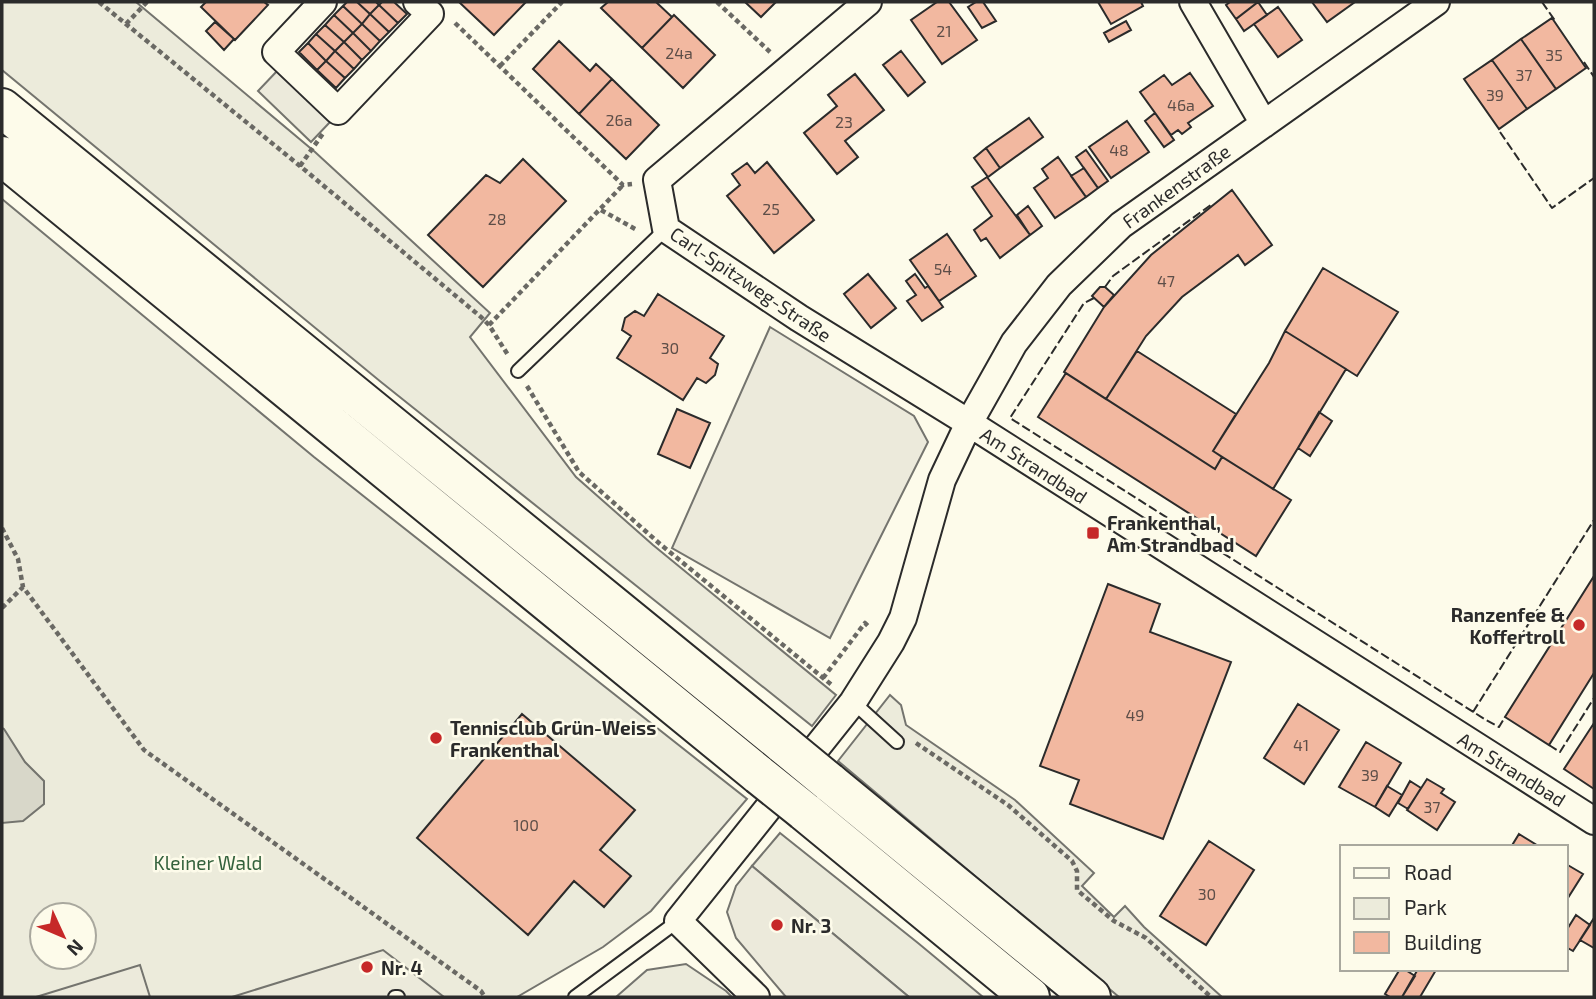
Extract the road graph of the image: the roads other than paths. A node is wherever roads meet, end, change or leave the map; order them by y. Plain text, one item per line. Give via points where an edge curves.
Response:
1 (324, 2) edge
2 (868, 2) edge
3 (1193, 2) edge
4 (1436, 2) edge
5 (424, 8) edge
6 (2, 108) edge
7 (1264, 124) junction
8 (2, 156) edge
9 (666, 229) junction
10 (518, 371) road end
11 (969, 423) junction
12 (853, 702) junction
13 (897, 741) road end
14 (1594, 821) edge
15 (678, 921) junction
16 (575, 997) edge
17 (756, 997) edge
18 (1030, 997) edge
19 (1091, 997) edge

1 - 5 street via 275,52 338,111
2 - 9 street, Carl-Spitzweg-Straße via 657,180
3 - 7 street
4 - 7 street, Frankenstraße
6 - 19 highway, bridge
7 - 11 street, Frankenstraße via 1121,225 1059,285 1014,344
8 - 18 highway, bridge
9 - 10 lane
9 - 11 street, Carl-Spitzweg-Straße
11 - 12 street, Am Strandbad via 942,480 903,618
11 - 14 street, Am Strandbad
12 - 13 lane
12 - 15 street, Am Strandbad
15 - 16 lane, Am Strandbad
15 - 17 street

